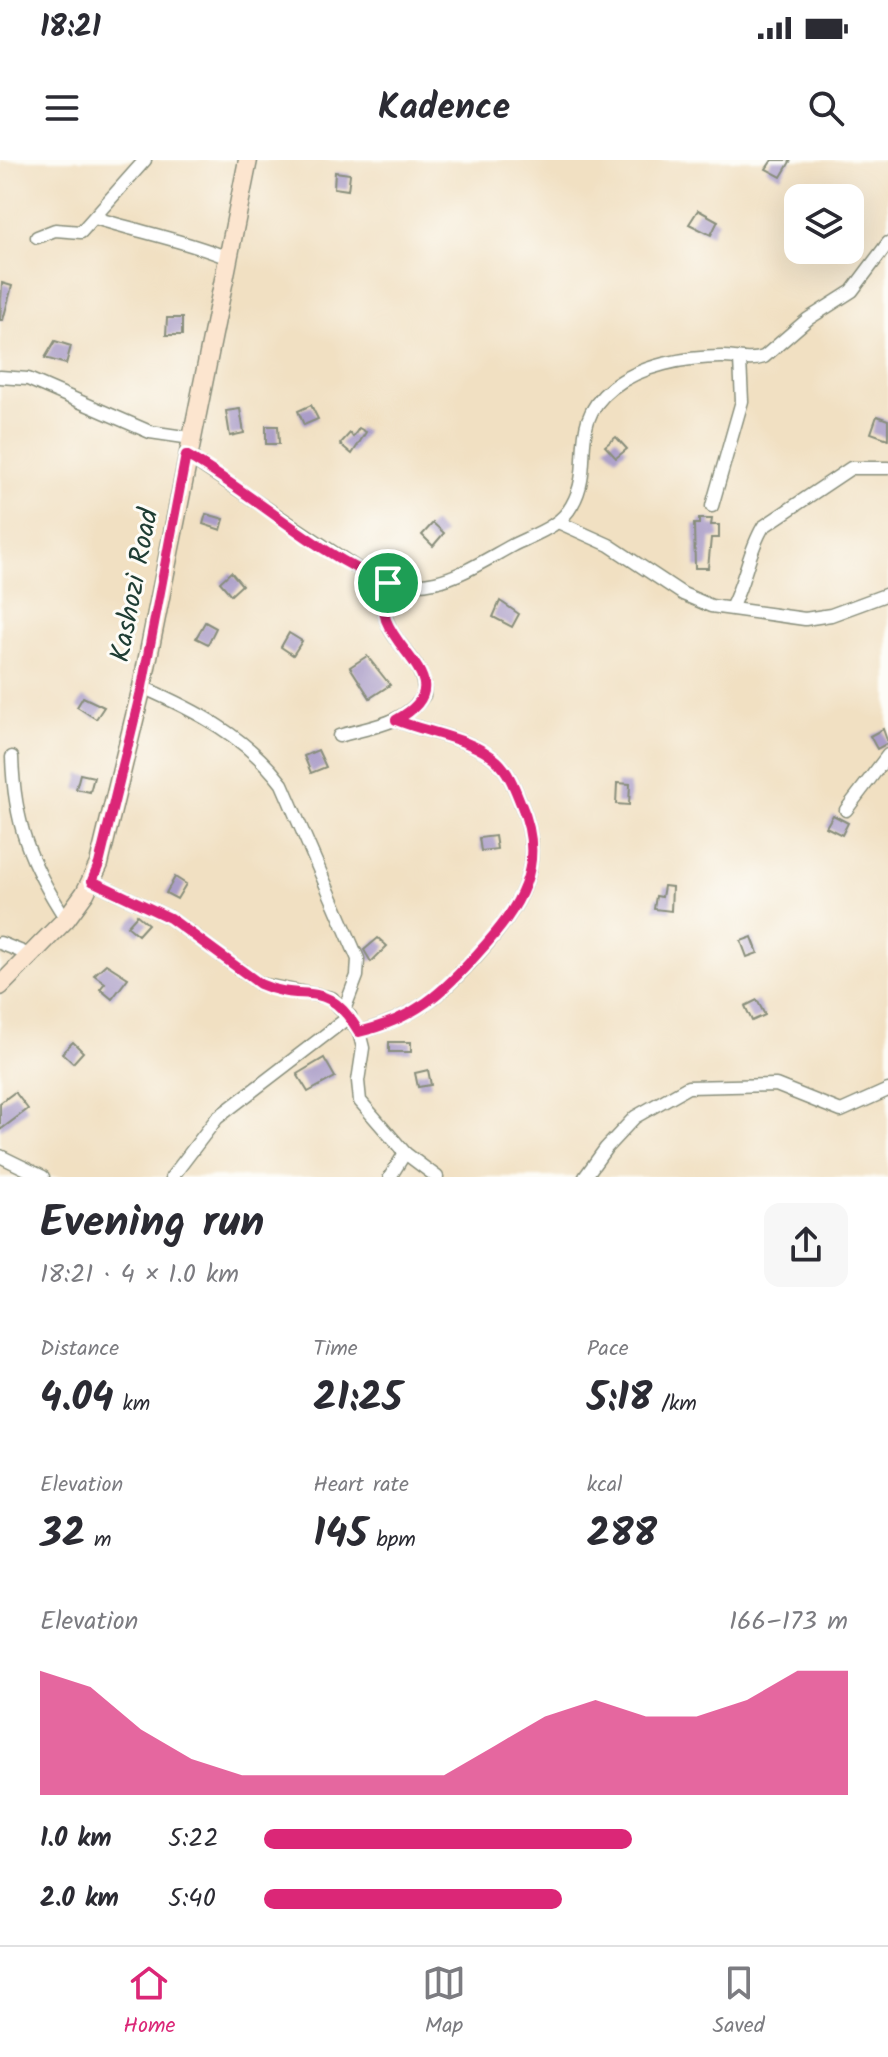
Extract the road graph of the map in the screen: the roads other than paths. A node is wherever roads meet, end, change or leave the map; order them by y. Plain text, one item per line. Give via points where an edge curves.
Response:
1 (145, 160) edge
2 (248, 160) edge
3 (95, 218) junction
4 (37, 237) dead end
5 (888, 243) edge
6 (228, 258) junction
7 (740, 360) junction
8 (0, 377) edge
9 (188, 446) junction
10 (888, 468) edge
11 (712, 506) dead end
12 (558, 522) junction
13 (388, 583) junction
14 (888, 594) edge
15 (731, 608) junction
16 (142, 687) junction
17 (396, 720) junction
18 (339, 736) dead end
19 (888, 755) edge
20 (12, 757) dead end
21 (846, 810) dead end
22 (92, 881) junction
23 (66, 919) junction
24 (0, 943) edge
25 (30, 955) junction
26 (0, 986) edge
27 (347, 1013) junction
28 (359, 1032) junction
29 (888, 1090) edge
30 (405, 1153) junction
31 (0, 1156) edge
32 (43, 1177) edge
33 (172, 1177) edge
34 (390, 1177) edge
35 (437, 1177) edge
36 (585, 1177) edge

1 - 3 street
2 - 6 main road, Kashozi Road
3 - 4 street via 81,232 55,230
3 - 6 street via 184,240
5 - 7 street via 852,291 764,357
6 - 9 main road, Kashozi Road
7 - 11 street via 742,401
7 - 12 street via 713,358 648,368 611,389 586,421 577,493
8 - 9 street via 28,379
9 - 13 street via 280,520
9 - 16 main road, Kashozi Road
10 - 15 street via 851,468 773,518 754,542 746,578
12 - 13 street via 461,576
12 - 15 street via 609,545 683,594
13 - 17 street via 385,617 418,667 424,687 419,704
14 - 15 street via 805,619
16 - 22 main road, Kashozi Road
16 - 27 street via 211,720 282,784 358,959
17 - 18 street
17 - 28 street via 482,750 499,763 526,815 531,846 524,894 513,914 460,975 428,1003
19 - 21 street
20 - 23 street via 17,819 33,863
22 - 23 main road, Kashozi Road
22 - 27 street via 170,918 260,984 272,990 324,994
23 - 25 main road, Kashozi Road
24 - 25 street
25 - 26 main road, Kashozi Road
27 - 28 street
27 - 33 street via 217,1118
28 - 30 street via 360,1101
29 - 36 street via 841,1111 776,1085 688,1087 635,1117
30 - 34 street
30 - 35 street
31 - 32 street

